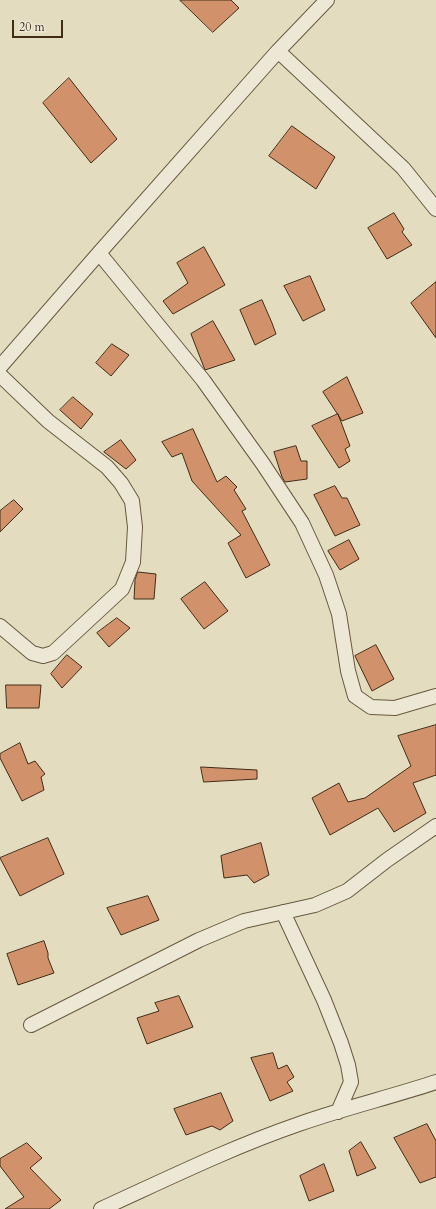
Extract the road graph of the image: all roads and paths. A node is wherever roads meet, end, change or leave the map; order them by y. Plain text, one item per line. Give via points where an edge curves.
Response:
1 (327, 0) edge
2 (278, 51) junction
3 (436, 209) edge
4 (99, 253) junction
5 (0, 367) edge
6 (0, 375) edge
7 (0, 626) edge
8 (436, 696) edge
9 (436, 826) edge
10 (283, 912) junction
11 (31, 1025) dead end
12 (436, 1082) edge
13 (338, 1112) junction
14 (101, 1209) edge

1 - 2 street
2 - 3 street via 402,168
2 - 4 street
4 - 5 street
4 - 8 street via 203,380 302,523 326,575 339,614 348,671 355,696 371,707 395,708
6 - 7 street via 48,421 107,466 132,501 135,527 133,562 122,589 53,653 43,656 32,653
9 - 10 street via 347,891 315,906
10 - 11 street via 244,921 199,940
10 - 13 street via 324,1000 348,1065 351,1082
12 - 13 street
13 - 14 street via 261,1138

